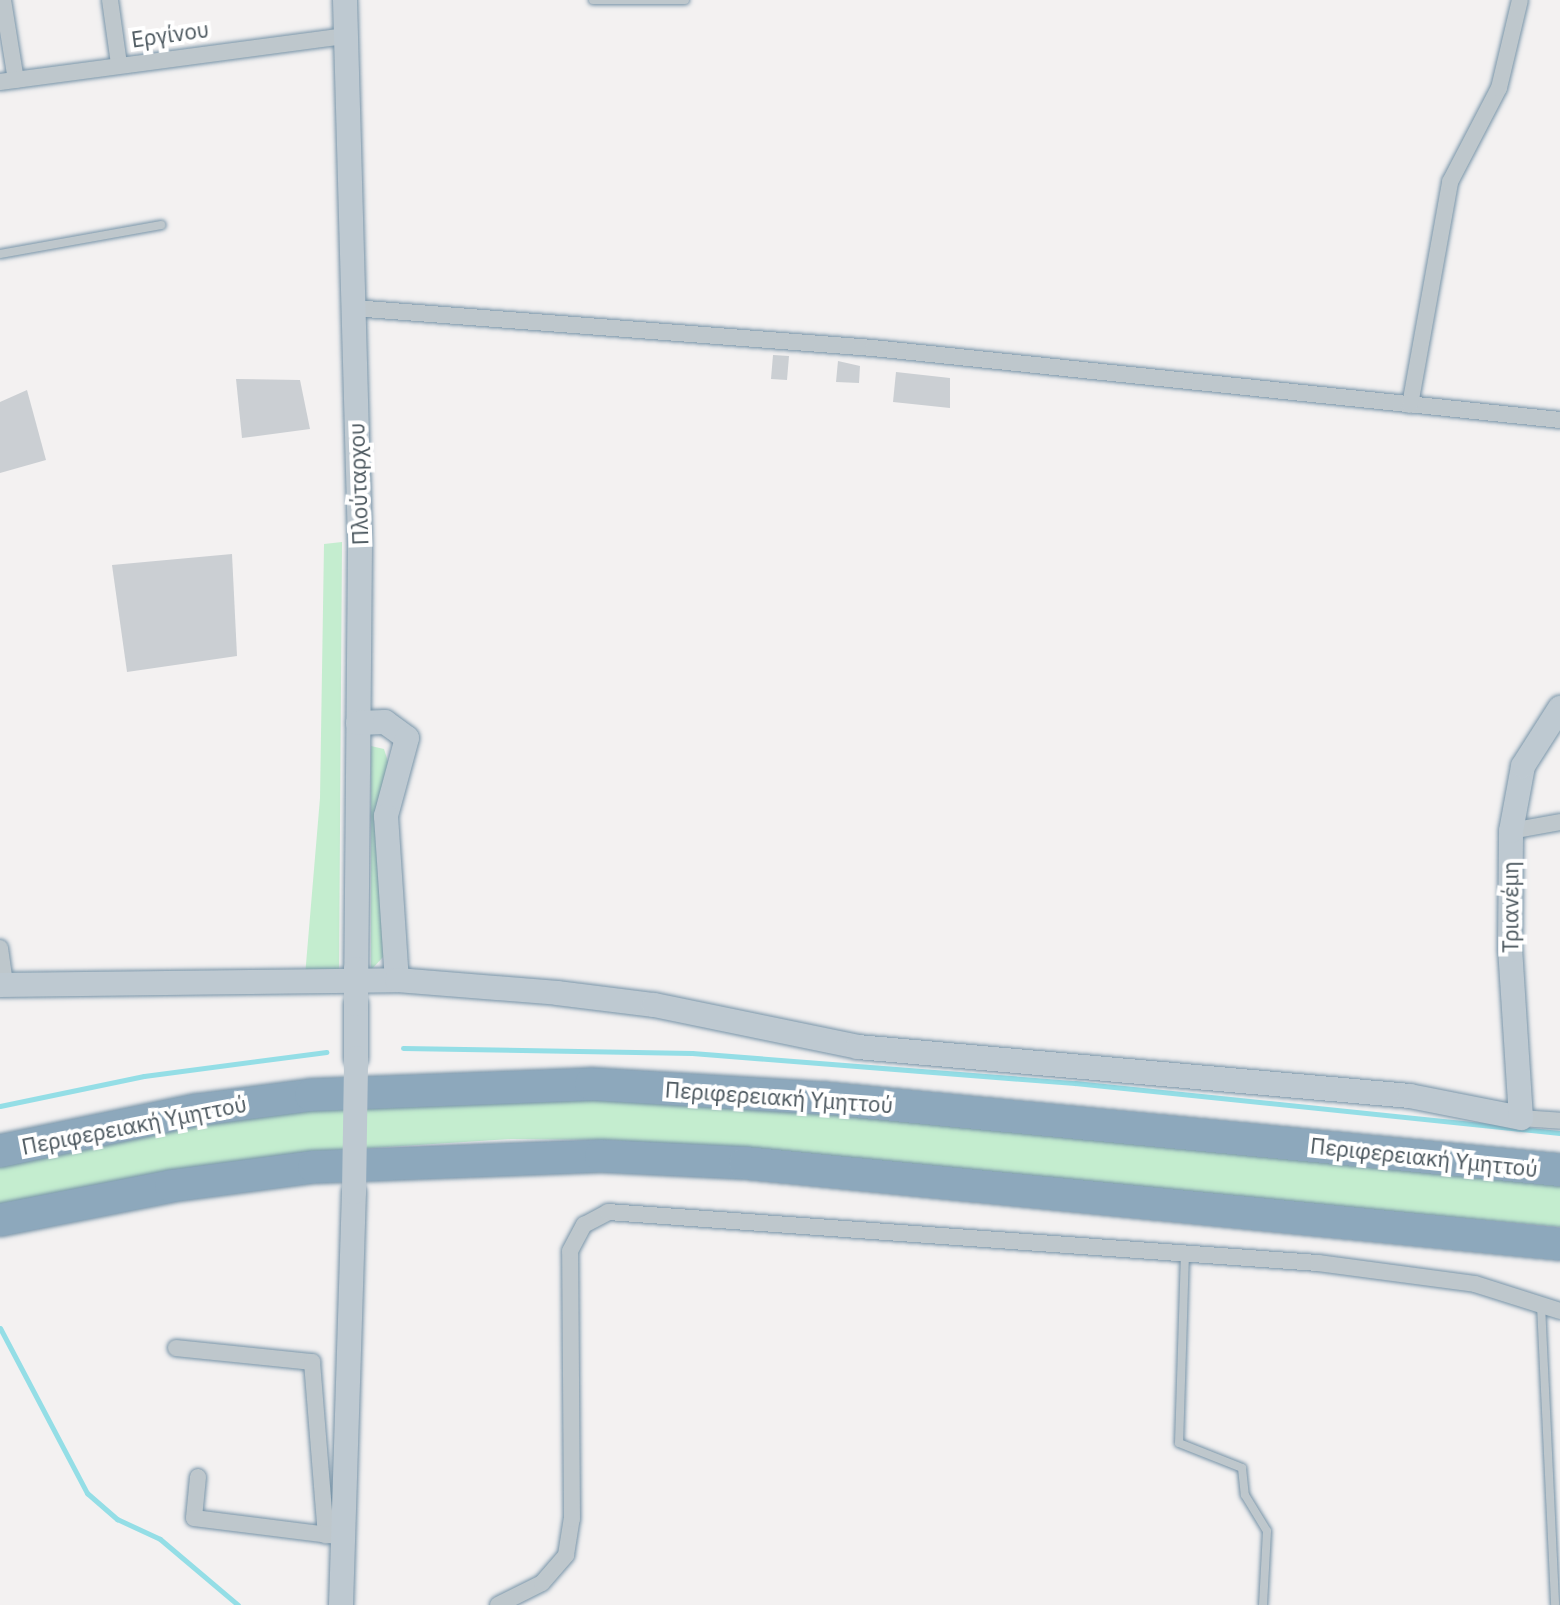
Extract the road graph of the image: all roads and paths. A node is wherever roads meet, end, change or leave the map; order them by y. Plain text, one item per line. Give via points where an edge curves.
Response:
1 (3, 0) edge
2 (110, 0) edge
3 (345, 0) edge
4 (593, 0) edge
5 (685, 0) edge
6 (1520, 0) edge
7 (346, 36) junction
8 (119, 64) junction
9 (8, 81) edge
10 (161, 225) dead end
11 (0, 254) edge
12 (353, 308) junction
13 (1410, 405) junction
14 (1560, 420) edge
15 (1560, 708) edge
16 (358, 723) junction
17 (1560, 822) edge
18 (1511, 831) junction
19 (0, 948) edge
20 (397, 980) junction
21 (3, 985) edge
22 (1521, 1118) junction
23 (1560, 1121) edge
24 (0, 1151) edge
25 (1560, 1170) edge
26 (0, 1220) edge
27 (1560, 1244) edge
28 (1185, 1252) junction
29 (1541, 1304) junction
30 (1560, 1311) edge
31 (176, 1348) dead end
32 (198, 1477) dead end
33 (336, 1536) junction
34 (346, 1581) junction
35 (341, 1605) edge
36 (357, 1605) edge
37 (498, 1605) edge
38 (1263, 1605) edge
39 (1555, 1605) edge

1 - 9 street
2 - 8 street
3 - 7 street, Πλούταρχου
4 - 5 lane
6 - 13 street via 1499,88 1450,182
7 - 8 street, Εργίνου
7 - 12 street, Πλούταρχου
8 - 9 street, Εργίνου
10 - 11 lane
12 - 13 street via 873,348
12 - 16 street, Πλούταρχου
13 - 14 street
15 - 18 street, Τριανέμη via 1523,766
16 - 20 street via 385,722 407,738 386,816
16 - 33 street, Πλούταρχου, bridge via 354,1192
17 - 18 street
18 - 22 street, Τριανέμη via 1510,950
19 - 21 street
20 - 21 street
20 - 22 street via 654,1005 858,1047 1410,1096
22 - 23 street
24 - 25 highway, Περιφερειακή Υμηττού via 197,1110 311,1095 561,1084 823,1098
26 - 27 highway via 171,1186 314,1167 601,1156 759,1164
28 - 29 street via 1379,1269 1475,1284
28 - 37 street via 643,1211 594,1216 576,1235 567,1276 570,1537 557,1570
28 - 38 lane via 1179,1443 1189,1452 1242,1468 1245,1495 1267,1531
29 - 30 street
29 - 39 lane
31 - 33 street via 312,1362
32 - 33 street via 194,1518
33 - 34 street, Πλούταρχου
34 - 35 street
34 - 36 street

